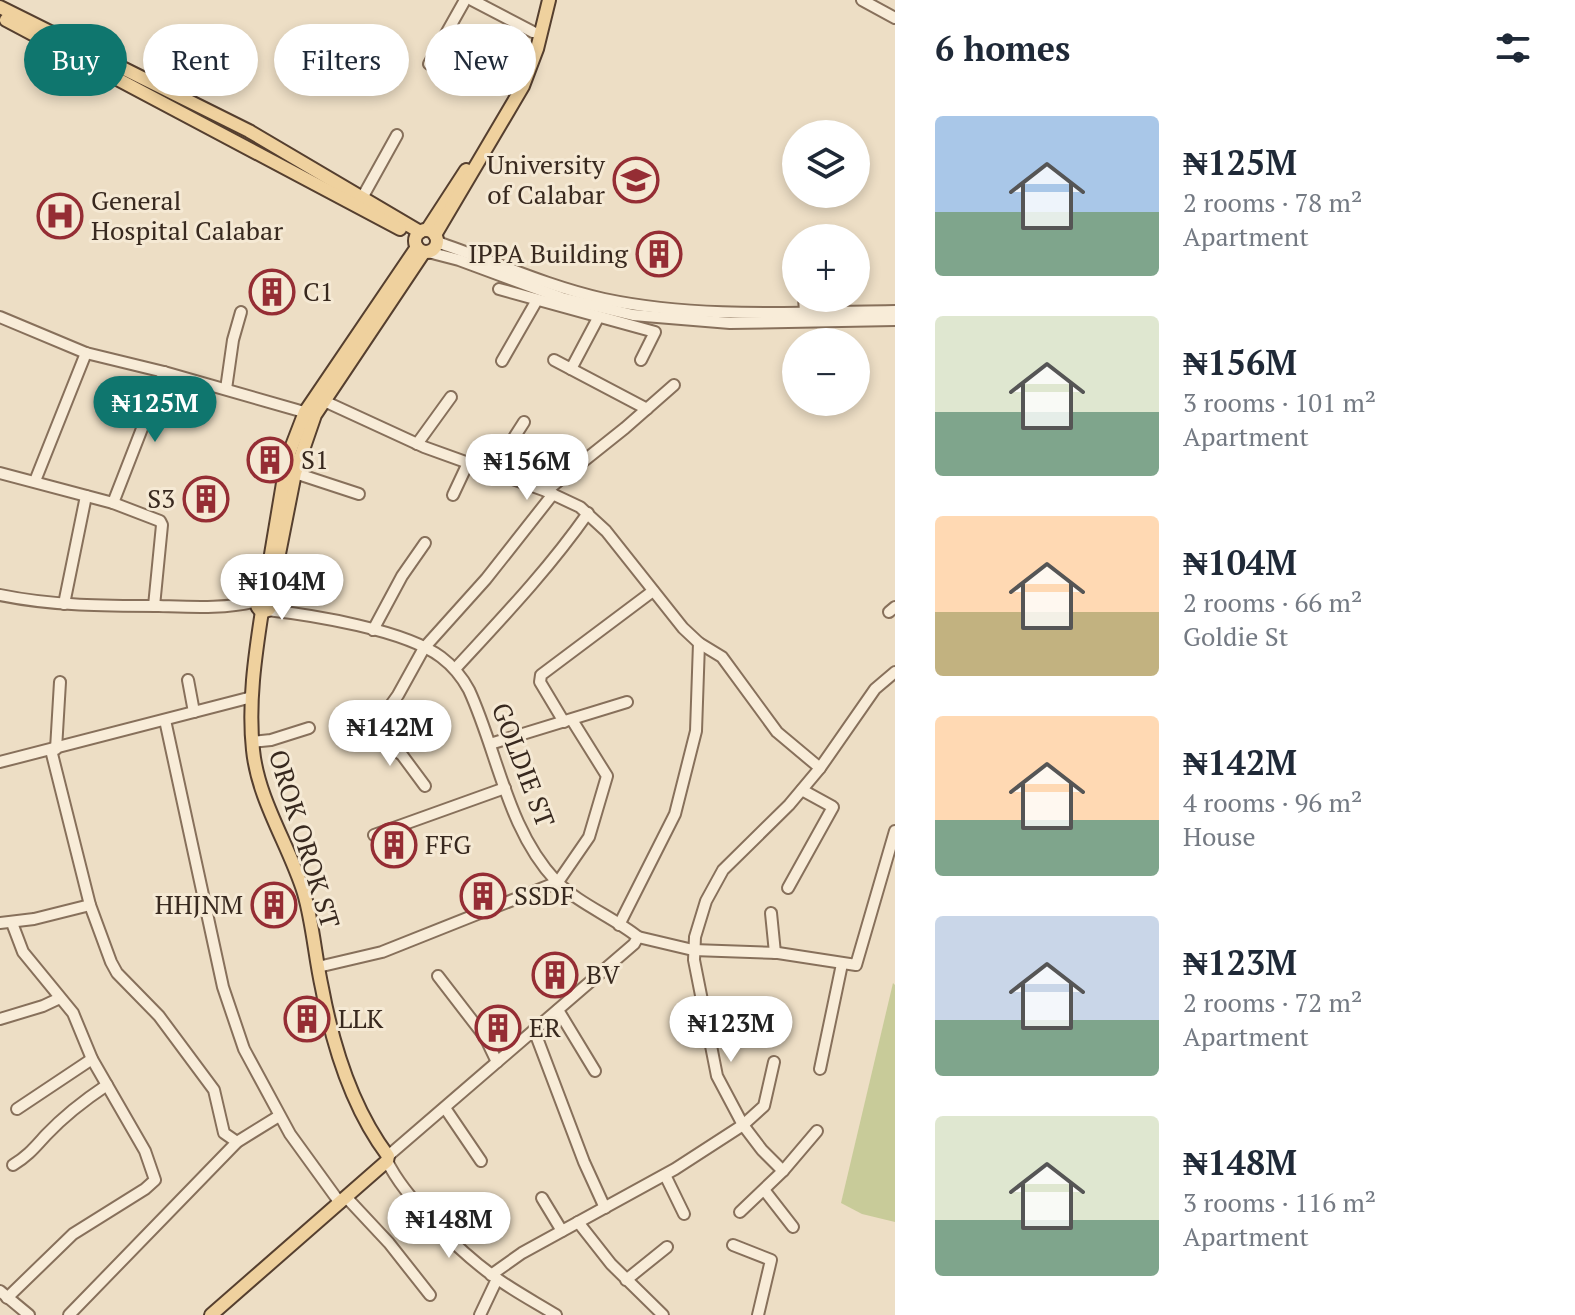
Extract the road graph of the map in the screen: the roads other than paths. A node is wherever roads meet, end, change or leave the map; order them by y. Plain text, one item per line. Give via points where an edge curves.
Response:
1 (465, 0) edge
2 (472, 0) edge
3 (541, 0) edge
4 (549, 0) edge
5 (862, 0) edge
6 (0, 7) edge
7 (0, 16) edge
8 (895, 18) edge
9 (452, 24) edge
10 (518, 24) edge
11 (535, 24) edge
12 (509, 96) edge
13 (397, 135) dead end
14 (362, 198) junction
15 (426, 241) junction
16 (499, 289) dead end
17 (537, 300) junction
18 (870, 311) edge
19 (895, 311) edge
20 (241, 312) dead end
21 (782, 312) edge
22 (0, 317) edge
23 (598, 318) junction
24 (895, 320) edge
25 (86, 353) junction
26 (554, 360) dead end
27 (641, 360) dead end
28 (502, 361) dead end
29 (571, 369) junction
30 (164, 372) junction
31 (674, 385) dead end
32 (226, 389) junction
33 (451, 397) dead end
34 (324, 401) junction
35 (647, 409) junction
36 (310, 414) junction
37 (524, 422) dead end
38 (417, 444) junction
39 (468, 463) junction
40 (492, 472) junction
41 (0, 473) edge
42 (295, 473) junction
43 (35, 481) junction
44 (550, 492) junction
45 (359, 494) dead end
46 (453, 495) dead end
47 (86, 496) junction
48 (113, 503) junction
49 (588, 513) junction
50 (425, 543) dead end
51 (653, 591) junction
52 (2, 595) edge
53 (64, 604) junction
54 (264, 604) junction
55 (154, 606) junction
56 (0, 610) edge
57 (373, 630) junction
58 (699, 643) junction
59 (424, 648) junction
60 (455, 669) junction
61 (895, 672) edge
62 (188, 680) dead end
63 (60, 682) dead end
64 (252, 697) junction
65 (627, 702) dead end
66 (194, 712) junction
67 (165, 720) junction
68 (568, 721) junction
69 (309, 728) dead end
70 (371, 733) junction
71 (252, 742) junction
72 (363, 744) dead end
73 (490, 744) junction
74 (54, 750) junction
75 (0, 762) edge
76 (820, 768) junction
77 (425, 786) dead end
78 (505, 788) junction
79 (802, 790) junction
80 (895, 831) edge
81 (374, 835) dead end
82 (558, 882) junction
83 (788, 888) dead end
84 (90, 905) junction
85 (771, 913) dead end
86 (0, 923) edge
87 (12, 923) junction
88 (619, 925) junction
89 (638, 937) junction
90 (693, 950) junction
91 (775, 953) junction
92 (842, 964) junction
93 (318, 967) junction
94 (438, 976) dead end
95 (60, 998) junction
96 (558, 1010) junction
97 (0, 1019) edge
98 (750, 1029) dead end
99 (534, 1030) junction
100 (708, 1038) junction
101 (92, 1059) junction
102 (497, 1062) junction
103 (774, 1062) dead end
104 (820, 1069) dead end
105 (595, 1071) dead end
106 (107, 1085) junction
107 (445, 1108) junction
108 (17, 1109) dead end
109 (279, 1116) junction
110 (743, 1125) junction
111 (817, 1131) dead end
112 (237, 1142) junction
113 (388, 1159) junction
114 (481, 1161) dead end
115 (13, 1165) dead end
116 (783, 1171) junction
117 (665, 1175) junction
118 (765, 1191) junction
119 (542, 1198) dead end
120 (343, 1200) junction
121 (605, 1208) junction
122 (740, 1212) dead end
123 (684, 1214) dead end
124 (578, 1222) junction
125 (793, 1227) dead end
126 (562, 1231) junction
127 (733, 1245) dead end
128 (667, 1247) dead end
129 (494, 1277) junction
130 (626, 1280) junction
131 (2, 1293) edge
132 (430, 1295) dead end
133 (29, 1315) edge
134 (69, 1315) edge
135 (211, 1315) edge
136 (480, 1315) edge
137 (556, 1315) edge
138 (663, 1315) edge
139 (758, 1315) edge

1 - 9 street
2 - 10 street
3 - 11 main road
4 - 15 main road via 523,86
5 - 8 street
6 - 14 main road via 249,131
7 - 15 main road
12 - 15 main road
13 - 14 street
14 - 15 main road
15 - 21 street via 605,299 699,310
15 - 24 street via 459,260 562,298 633,315 730,323
15 - 34 main road
15 - 36 main road
16 - 17 street
17 - 23 street
17 - 28 street
18 - 19 street
20 - 32 street
22 - 25 street
23 - 27 street via 655,333
23 - 29 street
25 - 30 street
25 - 43 street
26 - 29 street
29 - 35 street
30 - 32 street
30 - 48 street
31 - 35 street
32 - 36 street
33 - 38 street
34 - 36 main road
34 - 38 street
35 - 44 street
36 - 42 main road
36 - 54 main road via 290,451
37 - 40 street
38 - 39 street
39 - 40 street
39 - 46 street
40 - 44 street
41 - 43 street
42 - 45 street
42 - 54 main road
43 - 47 street
44 - 49 street
44 - 59 street via 486,579
47 - 48 street
47 - 53 street
48 - 55 street via 162,523
49 - 51 street
49 - 60 street via 522,599
50 - 57 street
51 - 58 street
51 - 68 street via 541,675 540,682
52 - 53 street, GOLDIE ST
52 - 56 street
53 - 55 street, GOLDIE ST
54 - 55 street, GOLDIE ST
54 - 57 street, GOLDIE ST
54 - 64 main road, OROK OROK ST
57 - 59 street, GOLDIE ST
58 - 76 street via 722,657 777,732
58 - 88 street via 697,725 681,795
59 - 60 street, GOLDIE ST
59 - 70 street
60 - 73 street, GOLDIE ST
61 - 76 street via 875,689
62 - 66 street
63 - 74 street
64 - 66 street
64 - 71 main road, OROK OROK ST
65 - 68 street
66 - 67 street
67 - 74 street
67 - 109 street via 223,987 248,1058
68 - 73 street
68 - 82 street via 607,776 589,837
69 - 71 street
70 - 72 street
70 - 77 street via 402,755
71 - 93 main road, OROK OROK ST via 260,783 303,892
73 - 78 street, GOLDIE ST
74 - 75 street
74 - 84 street
76 - 79 street
78 - 81 street
78 - 82 street, GOLDIE ST via 526,837
79 - 83 street via 833,807
79 - 90 street via 715,882
80 - 92 street via 858,962
82 - 88 street, GOLDIE ST
82 - 93 street via 382,952
84 - 87 street
84 - 112 street via 113,968 159,1016 208,1082 218,1098 224,1133
85 - 91 street
86 - 87 street
87 - 95 street via 23,952
88 - 89 street, GOLDIE ST
89 - 90 street, GOLDIE ST
89 - 96 street
90 - 91 street, GOLDIE ST
90 - 100 street
91 - 92 street, GOLDIE ST
92 - 104 street
93 - 113 main road, OROK OROK ST via 347,1080
94 - 102 street via 485,1037
95 - 97 street
95 - 101 street via 78,1023
96 - 99 street
96 - 105 street
98 - 100 street
99 - 102 street
99 - 121 street
100 - 110 street via 720,1084
101 - 106 street
101 - 108 street
102 - 107 street
103 - 110 street via 764,1106
106 - 115 street
106 - 131 street via 145,1151 155,1180 73,1234
107 - 113 street
107 - 114 street
109 - 112 street
109 - 120 street
110 - 116 street
110 - 117 street
111 - 116 street
112 - 134 street
113 - 120 main road
113 - 129 street via 411,1197
116 - 118 street
117 - 121 street
117 - 123 street
118 - 122 street
118 - 125 street
119 - 126 street
120 - 132 street via 383,1235
120 - 135 main road
121 - 124 street
124 - 126 street
124 - 130 street
126 - 129 street via 522,1253
127 - 139 street via 772,1262
128 - 130 street
129 - 136 street
129 - 137 street
130 - 138 street
131 - 133 street

